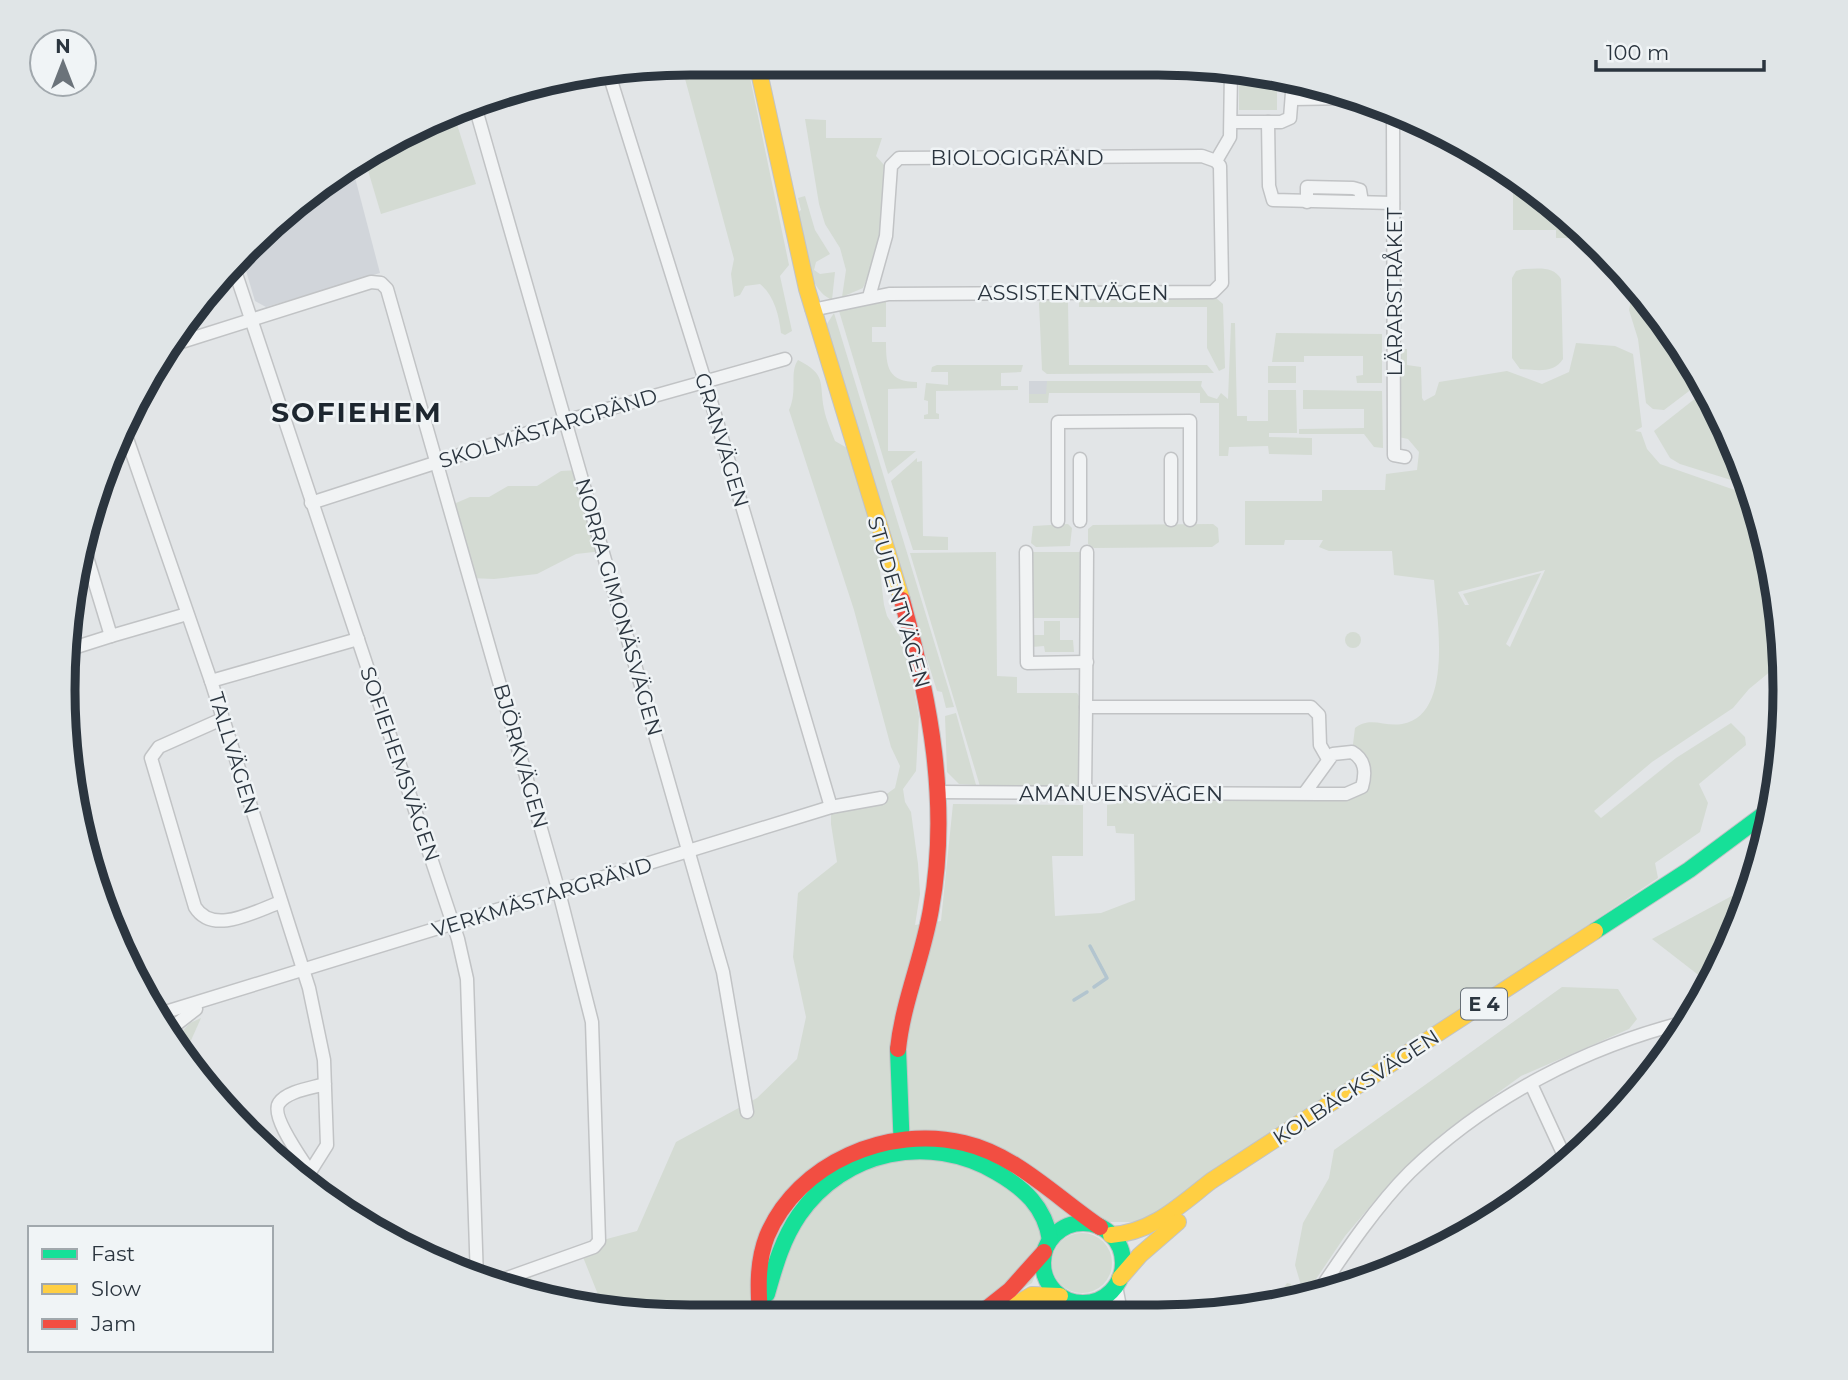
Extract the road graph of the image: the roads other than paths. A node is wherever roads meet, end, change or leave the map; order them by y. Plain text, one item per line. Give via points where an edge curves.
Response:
1 (760, 75) edge
2 (1231, 80) edge
3 (611, 81) edge
4 (1293, 90) edge
5 (1325, 98) edge
6 (1293, 99) junction
7 (477, 114) edge
8 (1232, 122) junction
9 (1268, 122) junction
10 (1394, 122) edge
11 (1216, 161) junction
12 (1394, 203) junction
13 (236, 276) edge
14 (869, 297) junction
15 (812, 310) junction
16 (250, 320) junction
17 (184, 341) edge
18 (785, 359) dead end
19 (705, 381) junction
20 (565, 421) junction
21 (128, 442) edge
22 (1405, 457) dead end
23 (1080, 459) dead end
24 (1171, 459) dead end
25 (438, 461) junction
26 (312, 503) junction
27 (1171, 520) dead end
28 (1190, 520) dead end
29 (1058, 521) dead end
30 (1080, 521) dead end
31 (1026, 552) dead end
32 (1087, 552) dead end
33 (89, 563) edge
34 (187, 614) junction
35 (111, 636) junction
36 (358, 639) junction
37 (77, 647) edge
38 (1087, 662) junction
39 (211, 681) junction
40 (1086, 707) junction
41 (222, 719) junction
42 (1328, 759) junction
43 (938, 792) junction
44 (1085, 793) junction
45 (1304, 794) junction
46 (881, 798) dead end
47 (831, 807) junction
48 (1759, 818) edge
49 (1754, 839) edge
50 (689, 851) junction
51 (559, 892) junction
52 (281, 902) junction
53 (454, 925) junction
54 (304, 971) junction
55 (204, 1002) junction
56 (167, 1012) edge
57 (175, 1025) edge
58 (1672, 1026) edge
59 (325, 1084) junction
60 (1531, 1084) junction
61 (747, 1112) dead end
62 (902, 1144) junction
63 (1563, 1152) edge
64 (1105, 1231) junction
65 (1047, 1246) junction
66 (477, 1266) edge
67 (509, 1277) edge
68 (1327, 1281) edge
69 (1118, 1282) junction
70 (1064, 1298) junction
71 (764, 1305) edge
72 (991, 1305) edge
73 (1014, 1305) edge
74 (1073, 1305) edge
75 (1120, 1305) edge

1 - 15 main road, STUDENTVÄGEN
2 - 8 street
3 - 19 street, GRANVÄGEN
4 - 6 street
5 - 6 street
6 - 9 street via 1290,118
7 - 20 street, NORRA GIMONÄSVÄGEN
8 - 9 street
8 - 11 street via 1227,144
9 - 12 street via 1270,195 1278,202
10 - 12 street, LÄRARSTRÅKET
11 - 14 street, BIOLOGIGRÄND via 1202,156 899,158 891,166 886,236
11 - 14 street, ASSISTENTVÄGEN via 1221,173 1222,283 1213,292 955,292
12 - 22 street, LÄRARSTRÅKET via 1394,455
13 - 16 street, SOFIEHEMSVÄGEN
14 - 15 street, ASSISTENTVÄGEN
15 - 43 main road, STUDENTVÄGEN via 915,651 930,712
16 - 17 street
16 - 25 street, BJÖRKVÄGEN via 371,282 381,283 387,289
16 - 26 street, SOFIEHEMSVÄGEN
18 - 19 street, SKOLMÄSTARGRÄND
19 - 20 street, SKOLMÄSTARGRÄND
19 - 47 street, GRANVÄGEN
20 - 25 street, SKOLMÄSTARGRÄND
20 - 50 street, NORRA GIMONÄSVÄGEN
21 - 34 street, TALLVÄGEN
23 - 30 street
24 - 27 street
25 - 26 street, SKOLMÄSTARGRÄND
25 - 51 street, BJÖRKVÄGEN
26 - 36 street, SOFIEHEMSVÄGEN
28 - 29 street via 1190,421 1058,422
31 - 38 street via 1027,663
32 - 38 street
33 - 35 street
34 - 35 street
34 - 39 street, TALLVÄGEN
35 - 37 street
36 - 39 street
36 - 53 street, SOFIEHEMSVÄGEN
38 - 40 street
39 - 41 street, TALLVÄGEN
40 - 42 street via 1311,707 1319,715 1320,745
40 - 44 street
41 - 52 street, TALLVÄGEN
41 - 52 street via 159,747 152,758 195,907 204,919 216,922
42 - 45 street
42 - 45 street, AMANUENSVÄGEN via 1339,752 1358,755 1364,766 1362,787 1346,794
43 - 44 street, AMANUENSVÄGEN
43 - 62 main road, STUDENTVÄGEN via 933,901 897,1054
44 - 45 street, AMANUENSVÄGEN
46 - 47 street, VERKMÄSTARGRÄND
47 - 50 street, VERKMÄSTARGRÄND
48 - 64 main road, KOLBÄCKSVÄGEN / E 4 via 1689,870 1222,1174 1150,1227 1129,1235
49 - 69 main road, KOLBÄCKSVÄGEN / E 4 via 1223,1190 1159,1237
50 - 51 street, VERKMÄSTARGRÄND
50 - 61 street, NORRA GIMONÄSVÄGEN via 723,972
51 - 53 street, VERKMÄSTARGRÄND
51 - 67 street, BJÖRKVÄGEN via 592,1022 598,1241 594,1247
52 - 54 street, TALLVÄGEN
53 - 54 street, VERKMÄSTARGRÄND
53 - 66 street, SOFIEHEMSVÄGEN via 467,979
54 - 55 street, VERKMÄSTARGRÄND
54 - 59 street, TALLVÄGEN via 322,1047
55 - 56 street, VERKMÄSTARGRÄND
55 - 57 street, VERKMÄSTARGRÄND
58 - 60 street via 1594,1051
59 - 59 street, TALLVÄGEN via 289,1095 277,1109 279,1121 310,1171 327,1145
60 - 63 street
60 - 68 street via 1465,1126 1408,1174
62 - 64 main road via 940,1138 983,1149
62 - 65 main road via 945,1152 994,1169 1020,1187 1039,1207 1049,1230
62 - 71 main road via 852,1166 805,1203 782,1239
64 - 65 main road, E 4 via 1077,1224 1062,1229
64 - 69 main road via 1119,1246 1123,1260
65 - 70 main road via 1043,1269 1049,1285
65 - 72 main road, E 4
69 - 70 main road, E 4 via 1100,1299 1087,1303
69 - 75 street
70 - 73 main road, E 4 via 1032,1294
70 - 74 street

